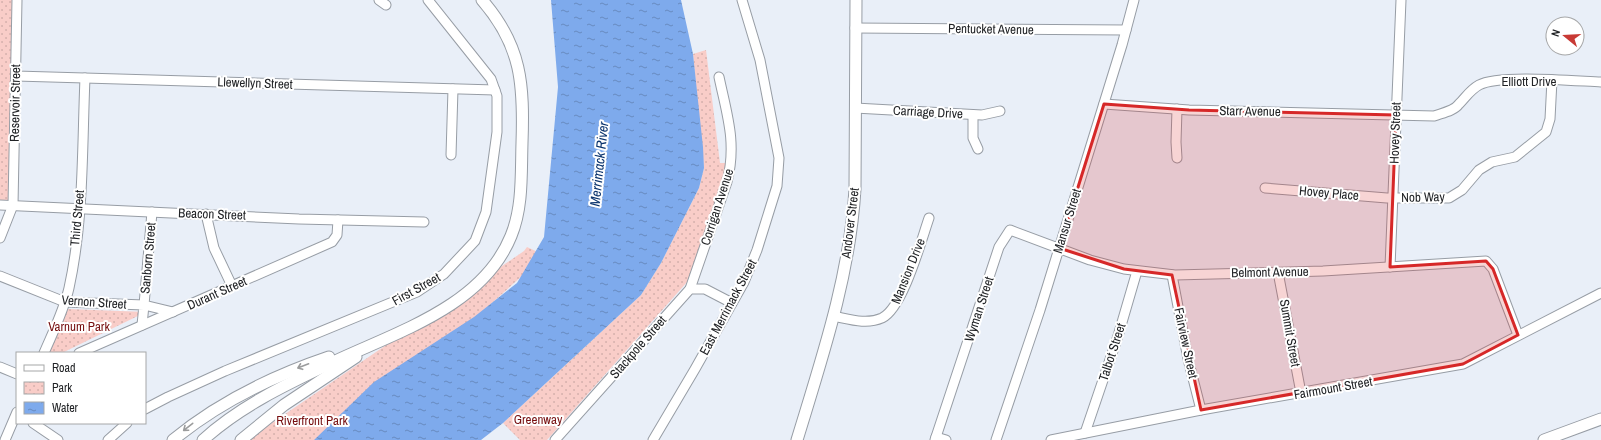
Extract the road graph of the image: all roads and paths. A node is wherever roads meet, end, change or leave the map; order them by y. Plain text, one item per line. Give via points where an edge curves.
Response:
1 (18, 0) edge
2 (428, 0) edge
3 (482, 0) edge
4 (742, 0) edge
5 (856, 0) edge
6 (1134, 0) edge
7 (1401, 0) edge
8 (855, 28) junction
9 (1126, 30) junction
10 (16, 76) junction
11 (719, 77) dead end
12 (85, 78) junction
13 (1552, 80) junction
14 (1601, 82) edge
15 (453, 89) junction
16 (495, 90) junction
17 (1104, 104) junction
18 (855, 108) junction
19 (1177, 109) junction
20 (1000, 111) dead end
21 (973, 115) junction
22 (1396, 115) junction
23 (978, 149) dead end
24 (451, 155) dead end
25 (1177, 158) dead end
26 (1265, 188) dead end
27 (1393, 198) junction
28 (0, 205) edge
29 (13, 206) junction
30 (79, 209) junction
31 (152, 212) junction
32 (206, 214) junction
33 (929, 218) dead end
34 (338, 220) junction
35 (424, 222) dead end
36 (0, 238) edge
37 (1059, 248) junction
38 (1390, 267) junction
39 (1137, 271) junction
40 (1278, 272) junction
41 (1172, 275) junction
42 (0, 276) edge
43 (232, 286) junction
44 (690, 289) junction
45 (1601, 294) edge
46 (65, 302) junction
47 (732, 303) junction
48 (144, 305) junction
49 (173, 312) junction
50 (833, 316) junction
51 (142, 325) junction
52 (1518, 335) junction
53 (380, 341) junction
54 (44, 352) edge
55 (81, 352) edge
56 (0, 367) edge
57 (16, 374) edge
58 (1301, 394) junction
59 (146, 408) edge
60 (1201, 410) junction
61 (16, 414) edge
62 (1601, 419) edge
63 (34, 424) edge
64 (126, 424) edge
65 (1084, 433) junction
66 (935, 439) edge
67 (5, 440) edge
68 (58, 440) edge
69 (108, 440) edge
70 (173, 440) edge
71 (203, 440) edge
72 (213, 440) edge
73 (241, 440) edge
74 (555, 440) edge
75 (653, 440) edge
76 (797, 440) edge
77 (946, 440) edge
78 (996, 440) edge
79 (1051, 440) edge
80 (1544, 440) edge

1 - 10 street, Reservoir Street
2 - 16 street, First Street via 491,79
3 - 53 main road via 508,39 521,81 521,190 515,224 500,258 476,284 439,311
4 - 47 street, East Merrimack Street via 760,60 779,158 777,186 767,221 754,259
5 - 8 main road, Andover Street
6 - 9 street, Mansur Street
7 - 22 street, Hovey Street
8 - 9 street, Pentucket Avenue
8 - 18 main road, Andover Street
9 - 17 street, Mansur Street
10 - 12 street, Llewellyn Street
10 - 29 street, Reservoir Street
11 - 44 street, Corrigan Avenue via 733,147 731,166
12 - 15 street, Llewellyn Street
12 - 30 street, Third Street
13 - 14 street, Elliott Drive
13 - 22 street, Elliott Drive via 1517,79 1480,84 1467,94 1458,106 1446,112 1434,116
13 - 27 street, Nob Way via 1550,119 1546,132 1515,157 1492,162 1480,170 1462,190 1449,198
15 - 16 street, Llewellyn Street
15 - 24 street
16 - 59 street, First Street via 497,132 486,212 475,241 444,274 404,298 225,371
17 - 19 street, Starr Avenue
17 - 37 street, Mansur Street
18 - 21 street, Carriage Drive
18 - 50 main road, Andover Street via 853,217
19 - 22 street, Starr Avenue
19 - 25 street
20 - 21 street, Carriage Drive
21 - 23 street via 973,138
22 - 27 street, Hovey Street
26 - 27 street, Hovey Place
27 - 38 street, Hovey Street
28 - 29 street, Beacon Street
29 - 30 street, Beacon Street
29 - 36 street
30 - 31 street, Beacon Street
30 - 46 street, Third Street
31 - 32 street, Beacon Street
31 - 48 street, Sanborn Street
32 - 34 street, Beacon Street
32 - 43 street via 214,248
33 - 50 street, Mansion Drive via 899,300 888,314 875,320 864,321
34 - 35 street, Beacon Street
34 - 43 street, Durant Street via 337,234 332,242
37 - 39 street, Belmont Avenue via 1090,260
37 - 66 street, Wyman Street via 1010,230 999,247
37 - 78 street, Mansur Street
38 - 40 street, Belmont Avenue
38 - 52 street, Belmont Avenue via 1486,261 1493,268
39 - 41 street, Belmont Avenue
39 - 65 street, Talbot Street via 1118,336
40 - 41 street, Belmont Avenue
40 - 58 street, Summit Street
41 - 60 street, Fairview Street
42 - 46 street, Vernon Street
43 - 49 street, Durant Street
44 - 47 street via 705,289
44 - 74 street, Stackpole Street
45 - 52 street, Fairmount Street
46 - 48 street, Vernon Street
46 - 54 street, Third Street
47 - 75 street, East Merrimack Street
48 - 49 street, Vernon Street
48 - 51 street, Vernon Street
49 - 51 street, Durant Street
50 - 76 main road, Andover Street
51 - 55 street, Durant Street
52 - 58 street, Fairmount Street via 1463,364
53 -> 70 main road via 310,364 266,382 218,407
53 - 71 main road via 269,395
53 - 72 main road via 257,409
53 - 73 main road via 284,405
56 - 57 street
58 - 60 street, Fairmount Street
60 - 65 street, Fairmount Street
61 - 67 street
62 - 80 main road
63 - 68 street
64 - 69 street
65 - 79 street, Fairmount Street
66 - 77 street

